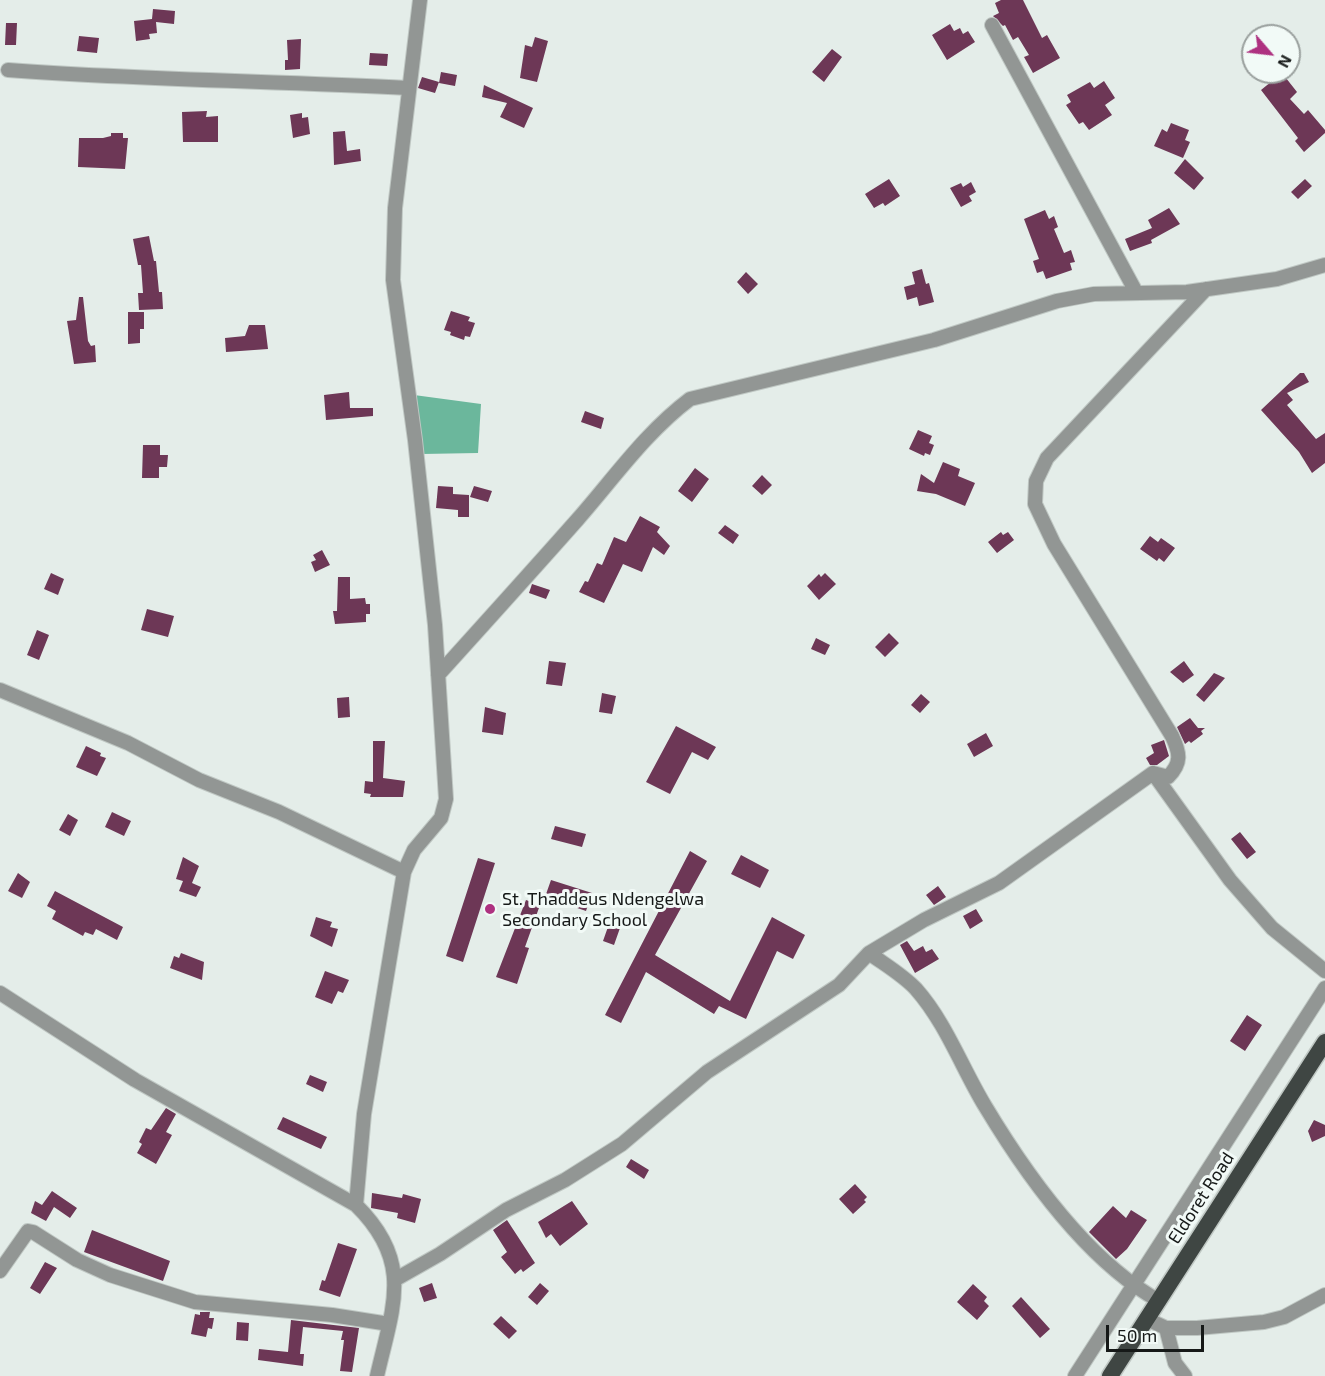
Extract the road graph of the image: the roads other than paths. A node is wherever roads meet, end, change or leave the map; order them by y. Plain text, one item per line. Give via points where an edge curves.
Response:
1 (420, 0) edge
2 (992, 26) dead end
3 (8, 70) dead end
4 (408, 88) junction
5 (1325, 264) edge
6 (1206, 289) junction
7 (1136, 292) junction
8 (438, 675) junction
9 (0, 690) edge
10 (1153, 773) junction
11 (404, 872) junction
12 (869, 953) junction
13 (1325, 971) edge
14 (1325, 987) edge
15 (0, 993) edge
16 (1325, 1042) edge
17 (356, 1205) junction
18 (0, 1271) edge
19 (396, 1279) junction
20 (1132, 1286) junction
21 (1325, 1295) edge
22 (1159, 1301) junction
23 (1147, 1319) junction
24 (389, 1324) junction
25 (1166, 1328) junction
26 (377, 1376) edge
27 (1074, 1376) edge
28 (1110, 1376) edge
29 (1185, 1376) edge

1 - 4 street
2 - 7 street
3 - 4 street
4 - 8 street via 395,208 393,280 415,440
5 - 6 street via 1276,279
6 - 7 street
6 - 10 street via 1047,458 1034,492 1035,504 1054,544 1177,746 1179,759 1175,770 1168,777
7 - 8 street via 1057,301 934,340 690,399 618,470
8 - 11 street via 446,799 441,818 414,850
9 - 11 street via 128,743 199,780 289,817
10 - 12 street via 999,883
10 - 13 street via 1230,880 1272,928
11 - 17 street via 364,1114
12 - 19 street via 839,985 707,1072 622,1144
12 - 20 street via 914,987 929,1005 985,1106 1022,1162 1067,1221
14 - 20 street
15 - 17 street via 135,1080
16 - 22 highway, Eldoret Road
17 - 19 street via 373,1221 386,1243
18 - 24 street via 28,1231 77,1260 173,1297
19 - 24 street
20 - 22 street
20 - 27 street
21 - 25 street via 1284,1317
22 - 23 highway, Eldoret Road
23 - 25 street
23 - 28 highway, Eldoret Road
24 - 26 street
25 - 29 street via 1175,1363

